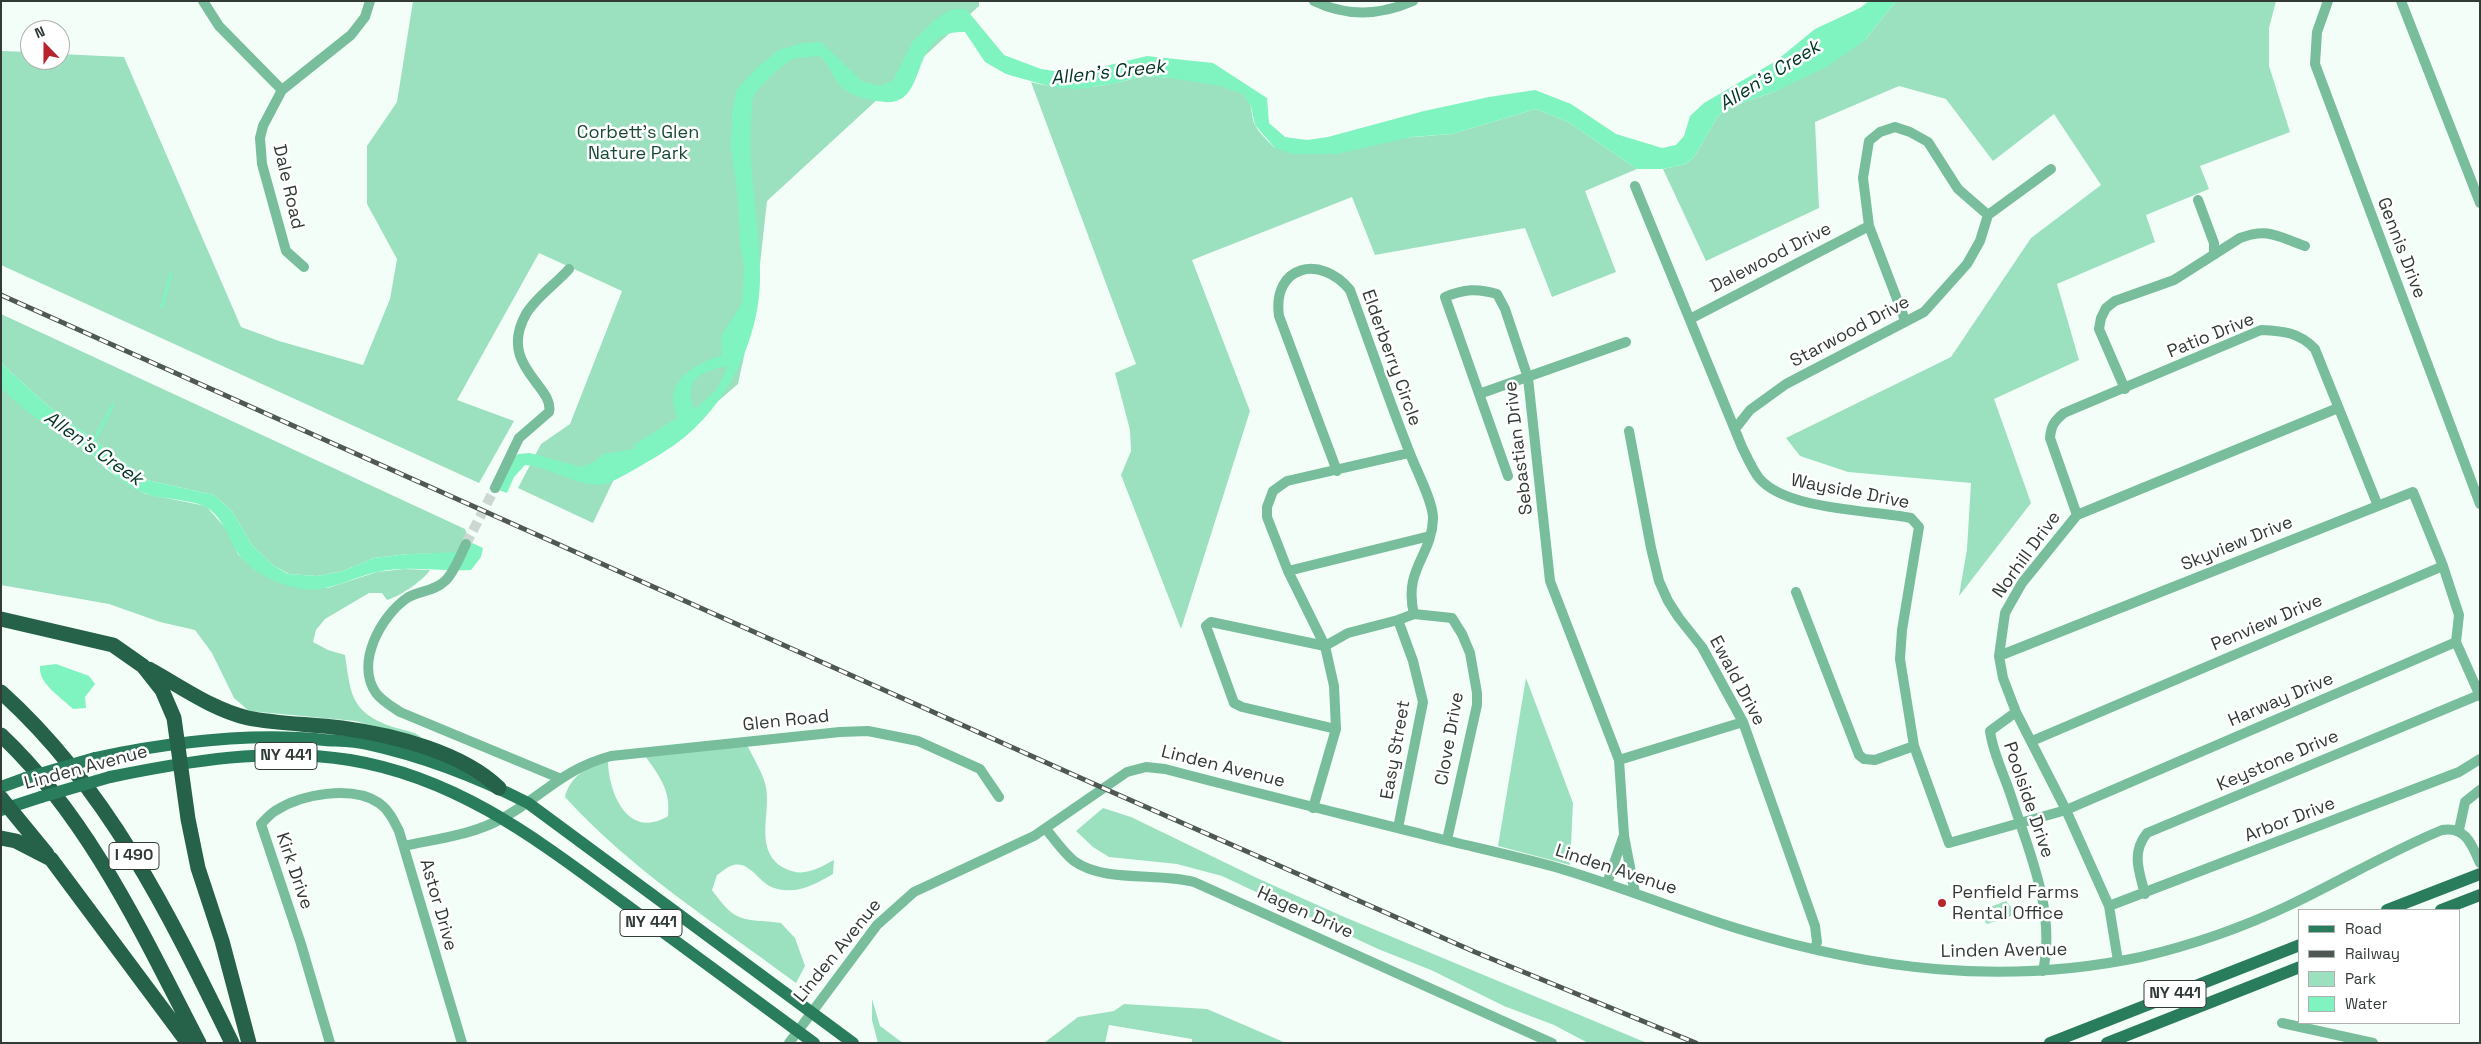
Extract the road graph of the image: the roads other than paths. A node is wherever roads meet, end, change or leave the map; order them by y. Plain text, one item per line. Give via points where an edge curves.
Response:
1 (203, 1) edge
2 (370, 1) edge
3 (1314, 1) edge
4 (1413, 1) edge
5 (2328, 1) edge
6 (2401, 1) edge
7 (282, 90) junction
8 (2051, 169) dead end
9 (1635, 186) dead end
10 (2198, 200) dead end
11 (2480, 203) edge
12 (1988, 216) junction
13 (1869, 226) junction
14 (2305, 246) dead end
15 (2214, 255) junction
16 (304, 266) dead end
17 (569, 269) dead end
18 (1690, 318) junction
19 (1905, 320) junction
20 (1626, 342) dead end
21 (1528, 378) junction
22 (2125, 389) junction
23 (1479, 394) junction
24 (2338, 408) junction
25 (1735, 429) junction
26 (1629, 431) dead end
27 (1409, 453) junction
28 (1337, 471) junction
29 (1508, 476) dead end
30 (494, 488) tunnel mouth
31 (2480, 504) edge
32 (2378, 506) junction
33 (2077, 515) junction
34 (1430, 536) junction
35 (464, 547) tunnel mouth
36 (2443, 566) junction
37 (1288, 572) junction
38 (1796, 592) dead end
39 (1414, 614) junction
40 (1, 619) edge
41 (1398, 620) junction
42 (2456, 642) junction
43 (1325, 646) junction
44 (2000, 656) junction
45 (143, 666) junction
46 (1, 692) edge
47 (2480, 695) edge
48 (2016, 712) junction
49 (1743, 722) junction
50 (1336, 729) junction
51 (1, 735) edge
52 (2032, 741) junction
53 (178, 742) junction
54 (1914, 746) junction
55 (2480, 759) edge
56 (1619, 760) junction
57 (181, 763) junction
58 (559, 778) junction
59 (1, 787) edge
60 (499, 788) junction
61 (2480, 790) edge
62 (999, 797) dead end
63 (528, 803) junction
64 (4, 805) edge
65 (1313, 808) junction
66 (2066, 810) junction
67 (503, 818) junction
68 (2019, 824) junction
69 (1398, 828) junction
70 (1046, 829) junction
71 (2458, 830) junction
72 (1624, 835) junction
73 (1, 838) edge
74 (1447, 840) junction
75 (404, 846) junction
76 (51, 859) junction
77 (2480, 863) edge
78 (2480, 874) edge
79 (1607, 884) junction
80 (1635, 893) junction
81 (2145, 894) junction
82 (2480, 895) edge
83 (2109, 906) junction
84 (2390, 909) edge
85 (2444, 909) edge
86 (2298, 946) edge
87 (1815, 950) junction
88 (2118, 961) junction
89 (2298, 968) edge
90 (2043, 971) junction
91 (812, 1012) junction
92 (2282, 1023) dead end
93 (798, 1031) junction
94 (188, 1043) edge
95 (199, 1043) edge
96 (232, 1043) edge
97 (250, 1043) edge
98 (330, 1043) edge
99 (462, 1043) edge
100 (789, 1043) edge
101 (814, 1043) edge
102 (853, 1043) edge
103 (1552, 1043) edge
104 (2050, 1043) edge
105 (2108, 1043) edge
106 (2373, 1043) edge

1 - 7 street via 219,26
2 - 7 street, Dale Road via 365,17 351,35
3 - 4 street via 1359,14 1396,8
5 - 31 street, Gennis Drive via 2317,32 2315,64
6 - 11 street
7 - 16 street, Dale Road via 263,126 260,150 286,251
8 - 12 street
9 - 18 street, Wayside Drive
10 - 15 street via 2214,243
12 - 13 street via 1958,189 1928,142 1894,127 1869,141 1863,178
12 - 19 street, Starwood Drive via 1980,241 1967,264 1924,312
13 - 18 street, Dalewood Drive
13 - 19 street
14 - 15 street via 2273,232 2262,231 2240,238
15 - 22 street via 2174,280 2115,301 2106,308 2099,330
17 - 30 street via 531,307 520,336 521,361 547,397 549,412 519,438
18 - 25 street, Wayside Drive
19 - 25 street, Starwood Drive via 1786,384 1750,410
20 - 21 street
21 - 23 street
21 - 23 street, Sebastian Drive via 1497,294 1471,288 1461,290 1445,297
21 - 56 street, Sebastian Drive via 1550,581
22 - 24 street, Patio Drive via 2261,330 2279,331 2293,333 2315,349
22 - 33 street, Patio Drive via 2064,413 2050,428 2050,438
23 - 29 street, Sebastian Drive
24 - 32 street, Patio Drive
24 - 33 street, Norhill Drive
25 - 54 street, Wayside Drive via 1759,478 1782,496 1911,518 1920,527 1900,659
26 - 49 street, Ewald Drive via 1659,581 1679,618 1702,647
27 - 28 street
27 - 28 street, Elderberry Circle via 1350,290 1331,273 1318,269 1304,270 1284,281 1279,291 1279,316
27 - 34 street, Elderberry Circle via 1433,518
28 - 37 street via 1287,481 1273,491 1269,499 1267,517
32 - 36 street, Skyview Drive via 2413,492
32 - 44 street, Skyview Drive
33 - 44 street, Norhill Drive via 2022,583 2005,613
34 - 37 street
34 - 39 street, Elderberry Circle via 1411,581 1410,599
35 - 58 street via 448,578 401,602 374,639 368,664 370,682 375,692 400,712
36 - 42 street via 2459,615
36 - 52 street, Penview Drive
37 - 43 street
38 - 54 street via 1859,754 1864,759 1875,760
39 - 41 street, Clove Drive
39 - 74 street, Clove Drive via 1452,618 1470,653 1477,693
40 - 45 highway via 113,645
41 - 43 street, Clove Drive via 1348,633
41 - 69 street, Easy Street via 1423,702
42 - 47 street
42 - 66 street, Harway Drive
43 - 50 street via 1334,686
43 - 50 street via 1211,622 1206,626 1234,703
44 - 48 street, Norhill Drive via 2003,678
45 - 53 highway via 169,702
45 - 60 highway via 216,706 247,717 344,728 408,742 460,762 485,775
46 - 96 highway, I 490 via 60,753 103,807 175,926
47 - 81 street, Keystone Drive via 2147,833 2140,842 2136,863
48 - 52 street, Norhill Drive
48 - 68 street, Poolside Drive via 1990,731
49 - 56 street
49 - 87 street, Ewald Drive via 1815,926
50 - 65 street
51 - 95 highway, I 490 via 45,781 73,819 118,890
52 - 66 street, Norhill Drive
53 - 57 highway
53 - 59 main road, Linden Avenue / NY 441, bridge via 94,758
53 - 60 main road, NY 441 via 300,737 366,743 423,759
54 - 68 street, Wayside Drive via 1949,842
55 - 81 street, Arbor Drive via 2458,772
56 - 72 street, Sebastian Drive
57 - 64 main road, Linden Avenue / NY 441, bridge via 110,777
57 - 67 main road, NY 441 via 261,756 320,756 351,760 423,778
57 - 97 highway via 198,868
58 - 62 street, Glen Road via 580,766 610,756 868,731 918,741 980,769
58 - 63 street, Glen Road
60 - 63 main road, NY 441
61 - 71 street via 2465,802
63 - 67 street, Glen Road
63 - 91 main road, NY 441
64 - 76 highway
65 - 69 street, Linden Avenue
65 - 70 street, Linden Avenue via 1152,767 1135,769 1112,781
66 - 68 street, Harway Drive
66 - 83 street, Norhill Drive
67 - 75 street, Astor Drive via 480,828
67 - 93 main road, NY 441 via 530,834
68 - 90 street, Poolside Drive via 2042,892 2046,917
69 - 74 street, Linden Avenue
70 - 91 street, Linden Avenue via 1012,848 914,892 877,925
70 - 103 street, Hagen Drive via 1067,854 1091,870 1175,877 1194,882
71 - 77 street via 2470,840
71 - 88 street, Linden Avenue via 2437,832 2289,906 2220,935
72 - 79 street, Sebastian Drive
72 - 80 street, Sebastian Drive
73 - 76 highway via 16,841
74 - 79 street, Linden Avenue via 1544,864
75 - 98 street, Kirk Drive via 391,815 379,804 350,794 310,797 290,803 273,811 261,824 302,944
75 - 99 street, Astor Drive
76 - 94 highway
78 - 84 main road
79 - 80 street, Linden Avenue
80 - 87 street, Linden Avenue via 1740,930
81 - 83 street, Arbor Drive
82 - 85 main road
83 - 88 street, Norhill Drive
86 - 104 main road, NY 441
87 - 90 street, Linden Avenue via 1929,970
88 - 90 street, Linden Avenue
89 - 105 main road, NY 441
91 - 93 street, Linden Avenue
91 - 102 main road, NY 441
92 - 106 street
93 - 100 street, Linden Avenue
93 - 101 main road, NY 441

